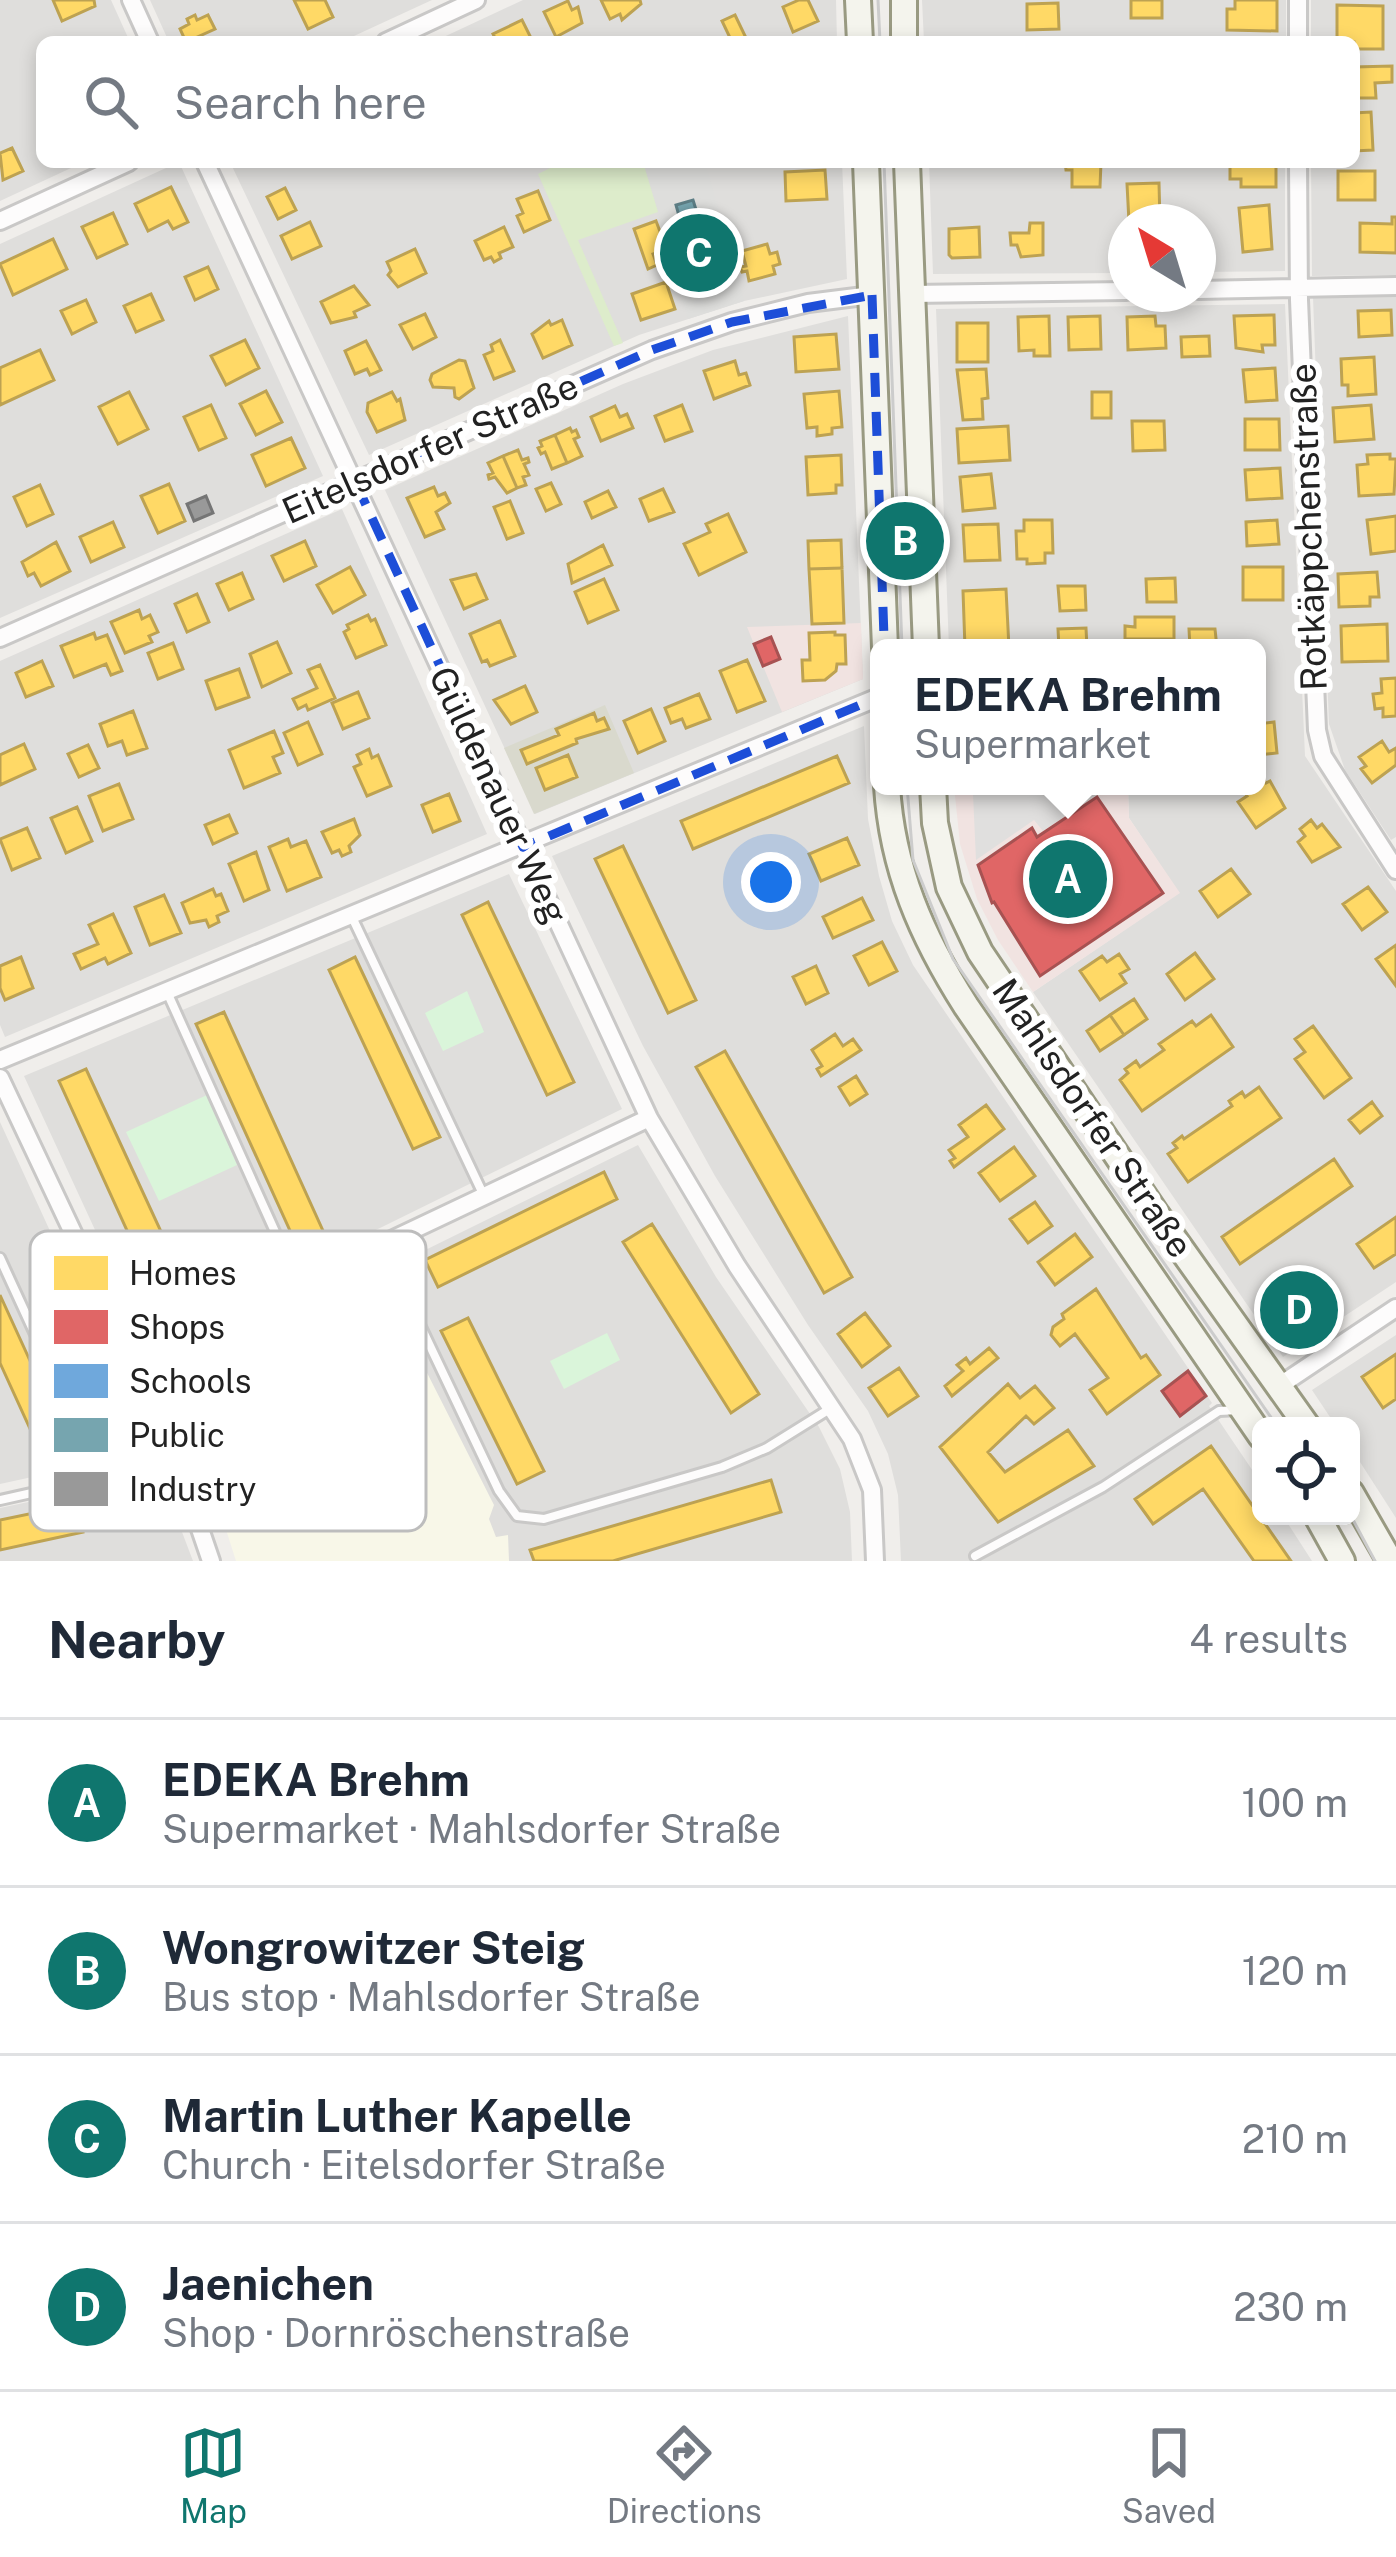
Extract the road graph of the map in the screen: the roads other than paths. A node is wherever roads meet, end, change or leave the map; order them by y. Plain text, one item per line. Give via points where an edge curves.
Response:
1 (131, 0) edge
2 (476, 0) edge
3 (858, 0) edge
4 (904, 0) edge
5 (1298, 0) edge
6 (147, 36) edge
7 (399, 36) edge
8 (860, 36) edge
9 (904, 36) edge
10 (1298, 36) edge
11 (115, 168) edge
12 (208, 168) edge
13 (866, 168) edge
14 (908, 168) edge
15 (1298, 168) edge
16 (0, 221) edge
17 (1396, 286) edge
18 (1298, 288) junction
19 (1216, 290) edge
20 (1108, 291) edge
21 (912, 294) junction
22 (872, 295) junction
23 (355, 481) junction
24 (0, 638) edge
25 (885, 639) edge
26 (926, 639) edge
27 (870, 701) edge
28 (888, 795) edge
29 (933, 795) edge
30 (523, 847) junction
31 (1393, 861) edge
32 (351, 916) junction
33 (167, 992) junction
34 (0, 1060) edge
35 (0, 1078) edge
36 (649, 1118) junction
37 (485, 1198) junction
38 (72, 1231) edge
39 (274, 1231) edge
40 (416, 1231) edge
41 (0, 1258) edge
42 (1396, 1309) edge
43 (30, 1324) edge
44 (426, 1337) edge
45 (1279, 1386) junction
46 (833, 1406) junction
47 (1244, 1410) junction
48 (1301, 1417) edge
49 (1252, 1422) edge
50 (30, 1493) edge
51 (0, 1500) edge
52 (1360, 1509) edge
53 (1322, 1525) edge
54 (200, 1531) edge
55 (975, 1556) dead end
56 (211, 1561) edge
57 (875, 1561) edge
58 (1342, 1561) edge
59 (1390, 1561) edge

1 - 6 street
2 - 7 street
3 - 8 main road
4 - 9 main road
5 - 10 street
11 - 16 street
12 - 23 street, Güldenauer Weg
13 - 22 main road
14 - 21 main road
15 - 18 street, Rotkäppchenstraße
17 - 18 street
18 - 19 street
18 - 31 street, Rotkäppchenstraße via 1317,730 1323,756
20 - 21 street
21 - 22 main road
21 - 26 main road
22 - 23 street, Eitelsdorfer Straße via 751,317 652,350
22 - 25 main road
23 - 24 street, Eitelsdorfer Straße
23 - 30 street, Güldenauer Weg
27 - 30 street
28 - 47 main road, Mahlsdorfer Straße via 901,874 925,940
29 - 45 main road, Mahlsdorfer Straße via 949,887 980,952
30 - 32 street
30 - 36 street, Güldenauer Weg
32 - 33 street
32 - 37 lane
33 - 34 street
33 - 39 lane
35 - 38 street
36 - 37 street
36 - 46 street, Güldenauer Weg
37 - 40 street
41 - 43 lane
42 - 45 street
44 - 46 lane via 517,1516 544,1520 722,1467
45 - 47 main road
45 - 48 main road, Mahlsdorfer Straße
46 - 57 street, Güldenauer Weg via 872,1490
47 - 49 main road, Mahlsdorfer Straße
47 - 55 lane via 1219,1411 1103,1487
50 - 51 lane
52 - 59 main road
53 - 58 main road
54 - 56 street

